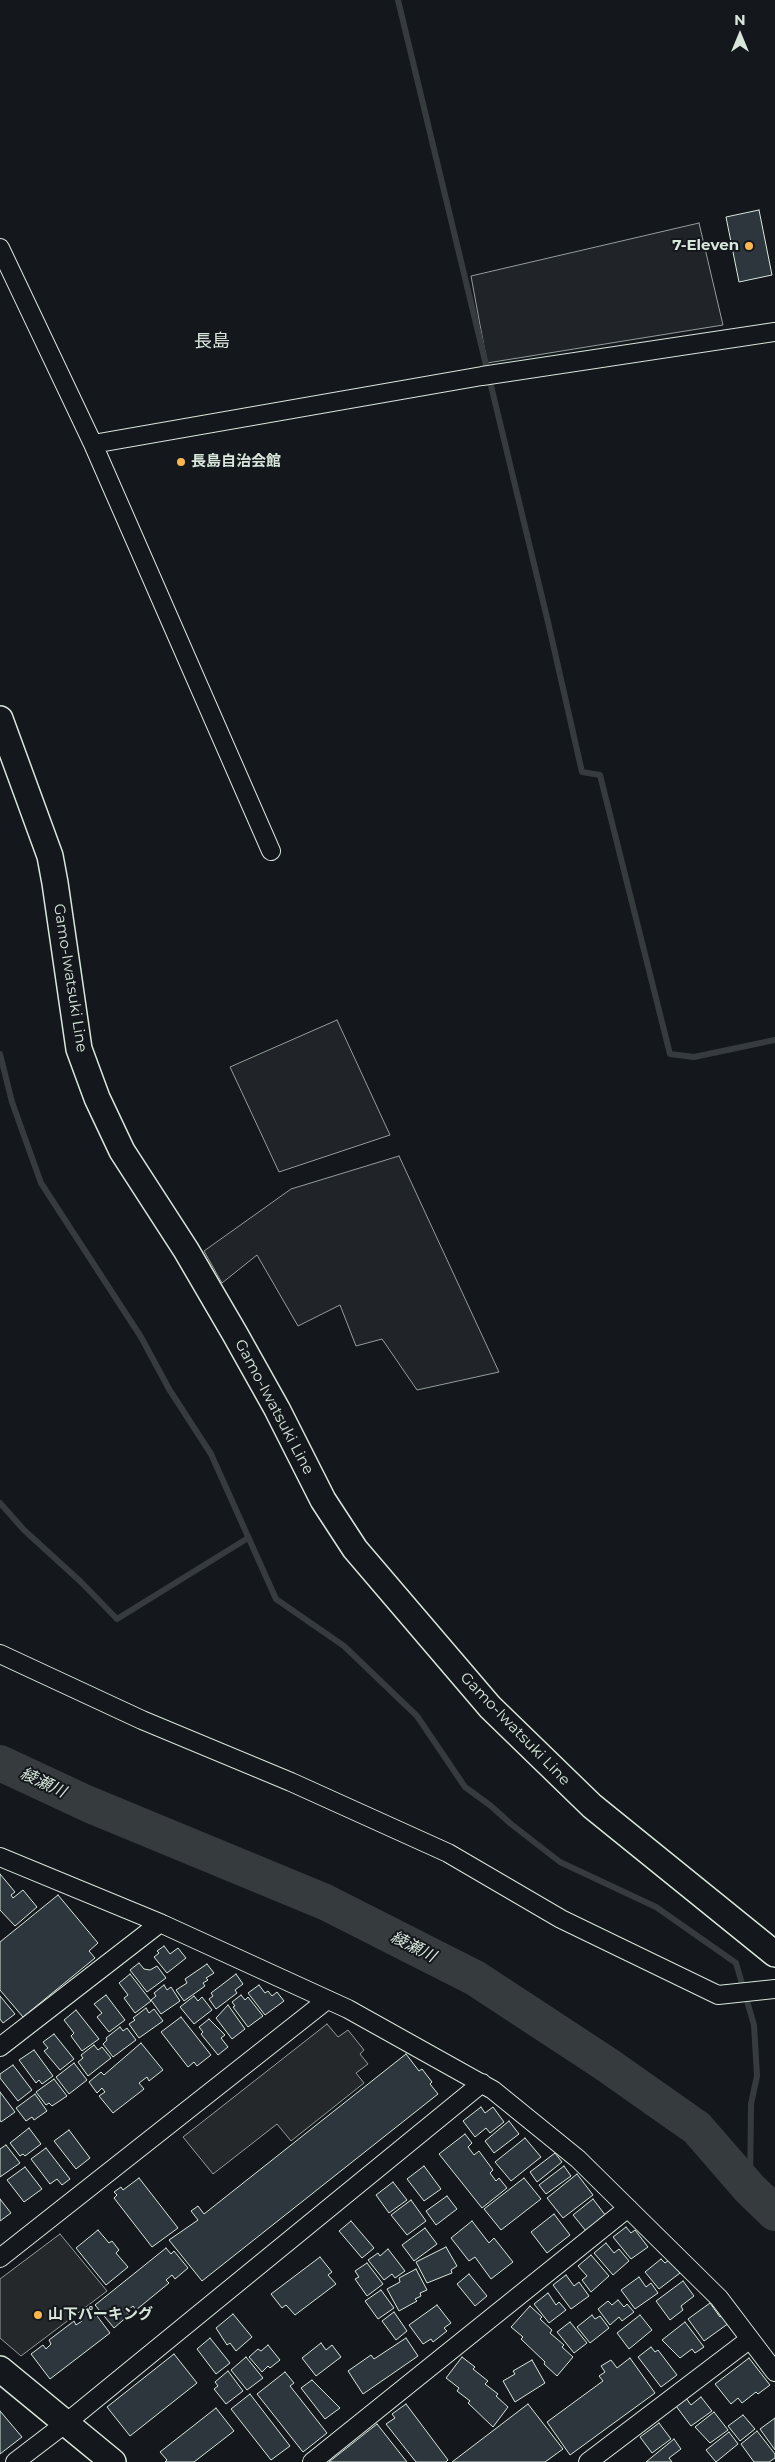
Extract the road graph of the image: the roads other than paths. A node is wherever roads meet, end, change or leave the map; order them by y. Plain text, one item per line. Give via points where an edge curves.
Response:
1 (0, 248) edge
2 (775, 332) edge
3 (93, 444) junction
4 (0, 719) edge
5 (270, 851) dead end
6 (0, 1654) edge
7 (0, 1857) edge
8 (160, 1923) junction
9 (775, 1954) edge
10 (775, 1989) edge
11 (327, 2000) junction
12 (0, 2047) edge
13 (482, 2083) junction
14 (628, 2208) junction
15 (0, 2258) edge
16 (750, 2339) junction
17 (0, 2369) edge
18 (775, 2372) edge
19 (66, 2423) junction
20 (15, 2462) edge
21 (113, 2462) edge
22 (312, 2462) edge
23 (588, 2462) edge

1 - 3 street
2 - 3 street via 482,376
3 - 5 street
4 - 9 main road, Gamo-Iwatsuki Line via 50,856 79,1049 97,1098 122,1152 186,1250 245,1350 322,1500 355,1549 490,1707 592,1806
6 - 10 street via 142,1720 291,1782 448,1853 561,1919 718,1995
7 - 8 street
8 - 11 street
8 - 12 street
11 - 13 street
11 - 15 street
13 - 14 street via 578,2159
13 - 19 street
14 - 16 street via 719,2298
14 - 22 street
16 - 18 street
16 - 23 street
17 - 19 main road
19 - 20 street
19 - 21 main road

